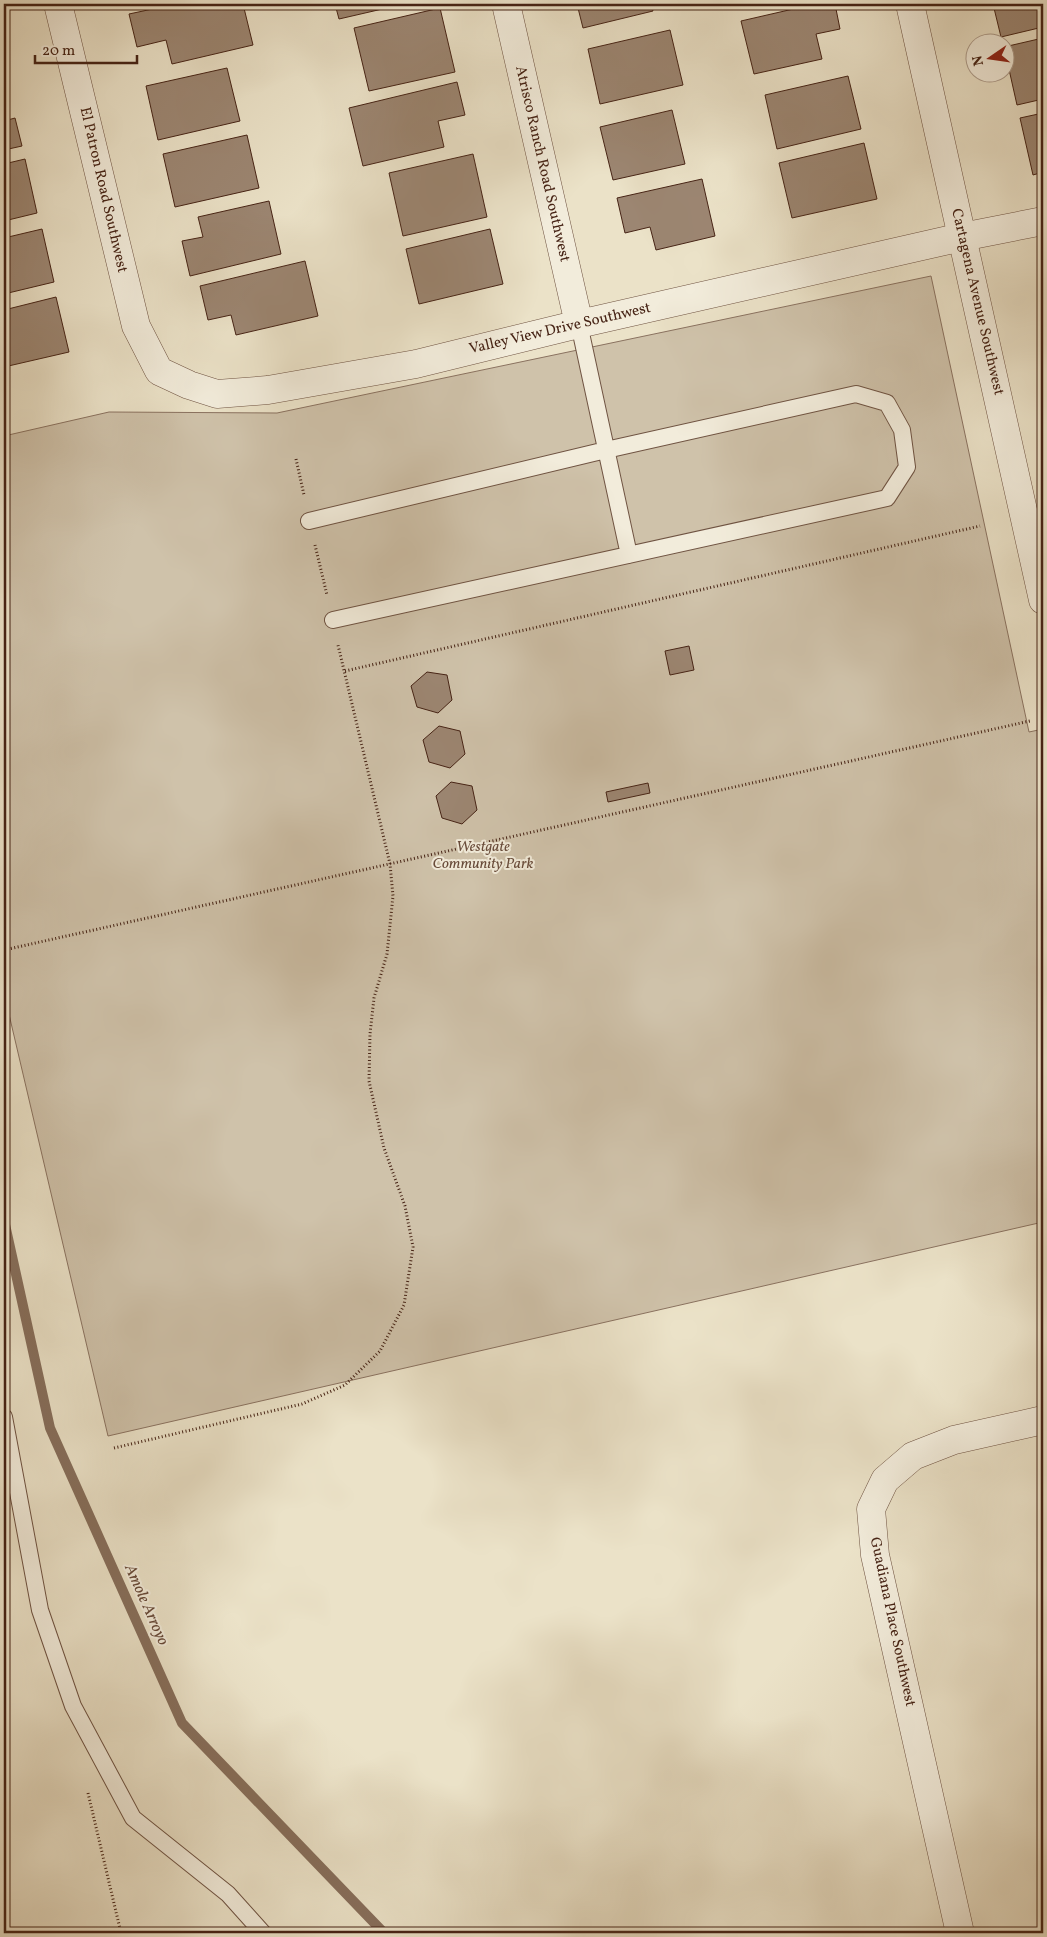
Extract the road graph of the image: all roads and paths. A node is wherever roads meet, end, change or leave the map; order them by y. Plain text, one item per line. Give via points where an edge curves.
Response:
1 (58, 4) edge
2 (506, 4) edge
3 (910, 4) edge
4 (1043, 221) edge
5 (962, 237) junction
6 (579, 324) junction
7 (159, 371) joint
8 (606, 450) junction
9 (296, 459) dead end
10 (309, 521) junction
11 (980, 526) dead end
12 (629, 555) junction
13 (1043, 600) edge
14 (333, 620) junction
15 (345, 671) junction
16 (1030, 721) dead end
17 (390, 864) junction
18 (4, 950) edge
19 (4, 1417) edge
20 (1043, 1420) edge
21 (114, 1448) dead end
22 (9, 1478) edge
23 (263, 1933) edge
24 (960, 1933) edge

1 - 7 street, El Patron Road Southwest via 136,326
2 - 6 street, Atrisco Ranch Road Southwest
3 - 5 street, Cartagena Avenue Southwest
4 - 5 street, Valley View Drive Southwest
5 - 6 street, Valley View Drive Southwest
5 - 13 street, Cartagena Avenue Southwest
6 - 7 street, Valley View Drive Southwest via 416,364 268,390 217,394
6 - 8 lane
8 - 10 lane
8 - 12 lane
8 - 12 lane via 856,394 887,404 902,430 907,467 887,498
9 - 10 path
10 - 14 path
11 - 15 path
12 - 14 lane
14 - 15 path
15 - 17 path
16 - 17 path
17 - 18 path
17 - 21 path via 393,896 386,954 374,998 369,1080 384,1148 405,1206 413,1247 404,1305 380,1351 345,1385 302,1404
19 - 22 lane
20 - 24 street, Guadiana Place Southwest via 954,1440 913,1456 886,1480 870,1509 875,1555
22 - 23 lane via 40,1610 73,1706 134,1818 228,1894

